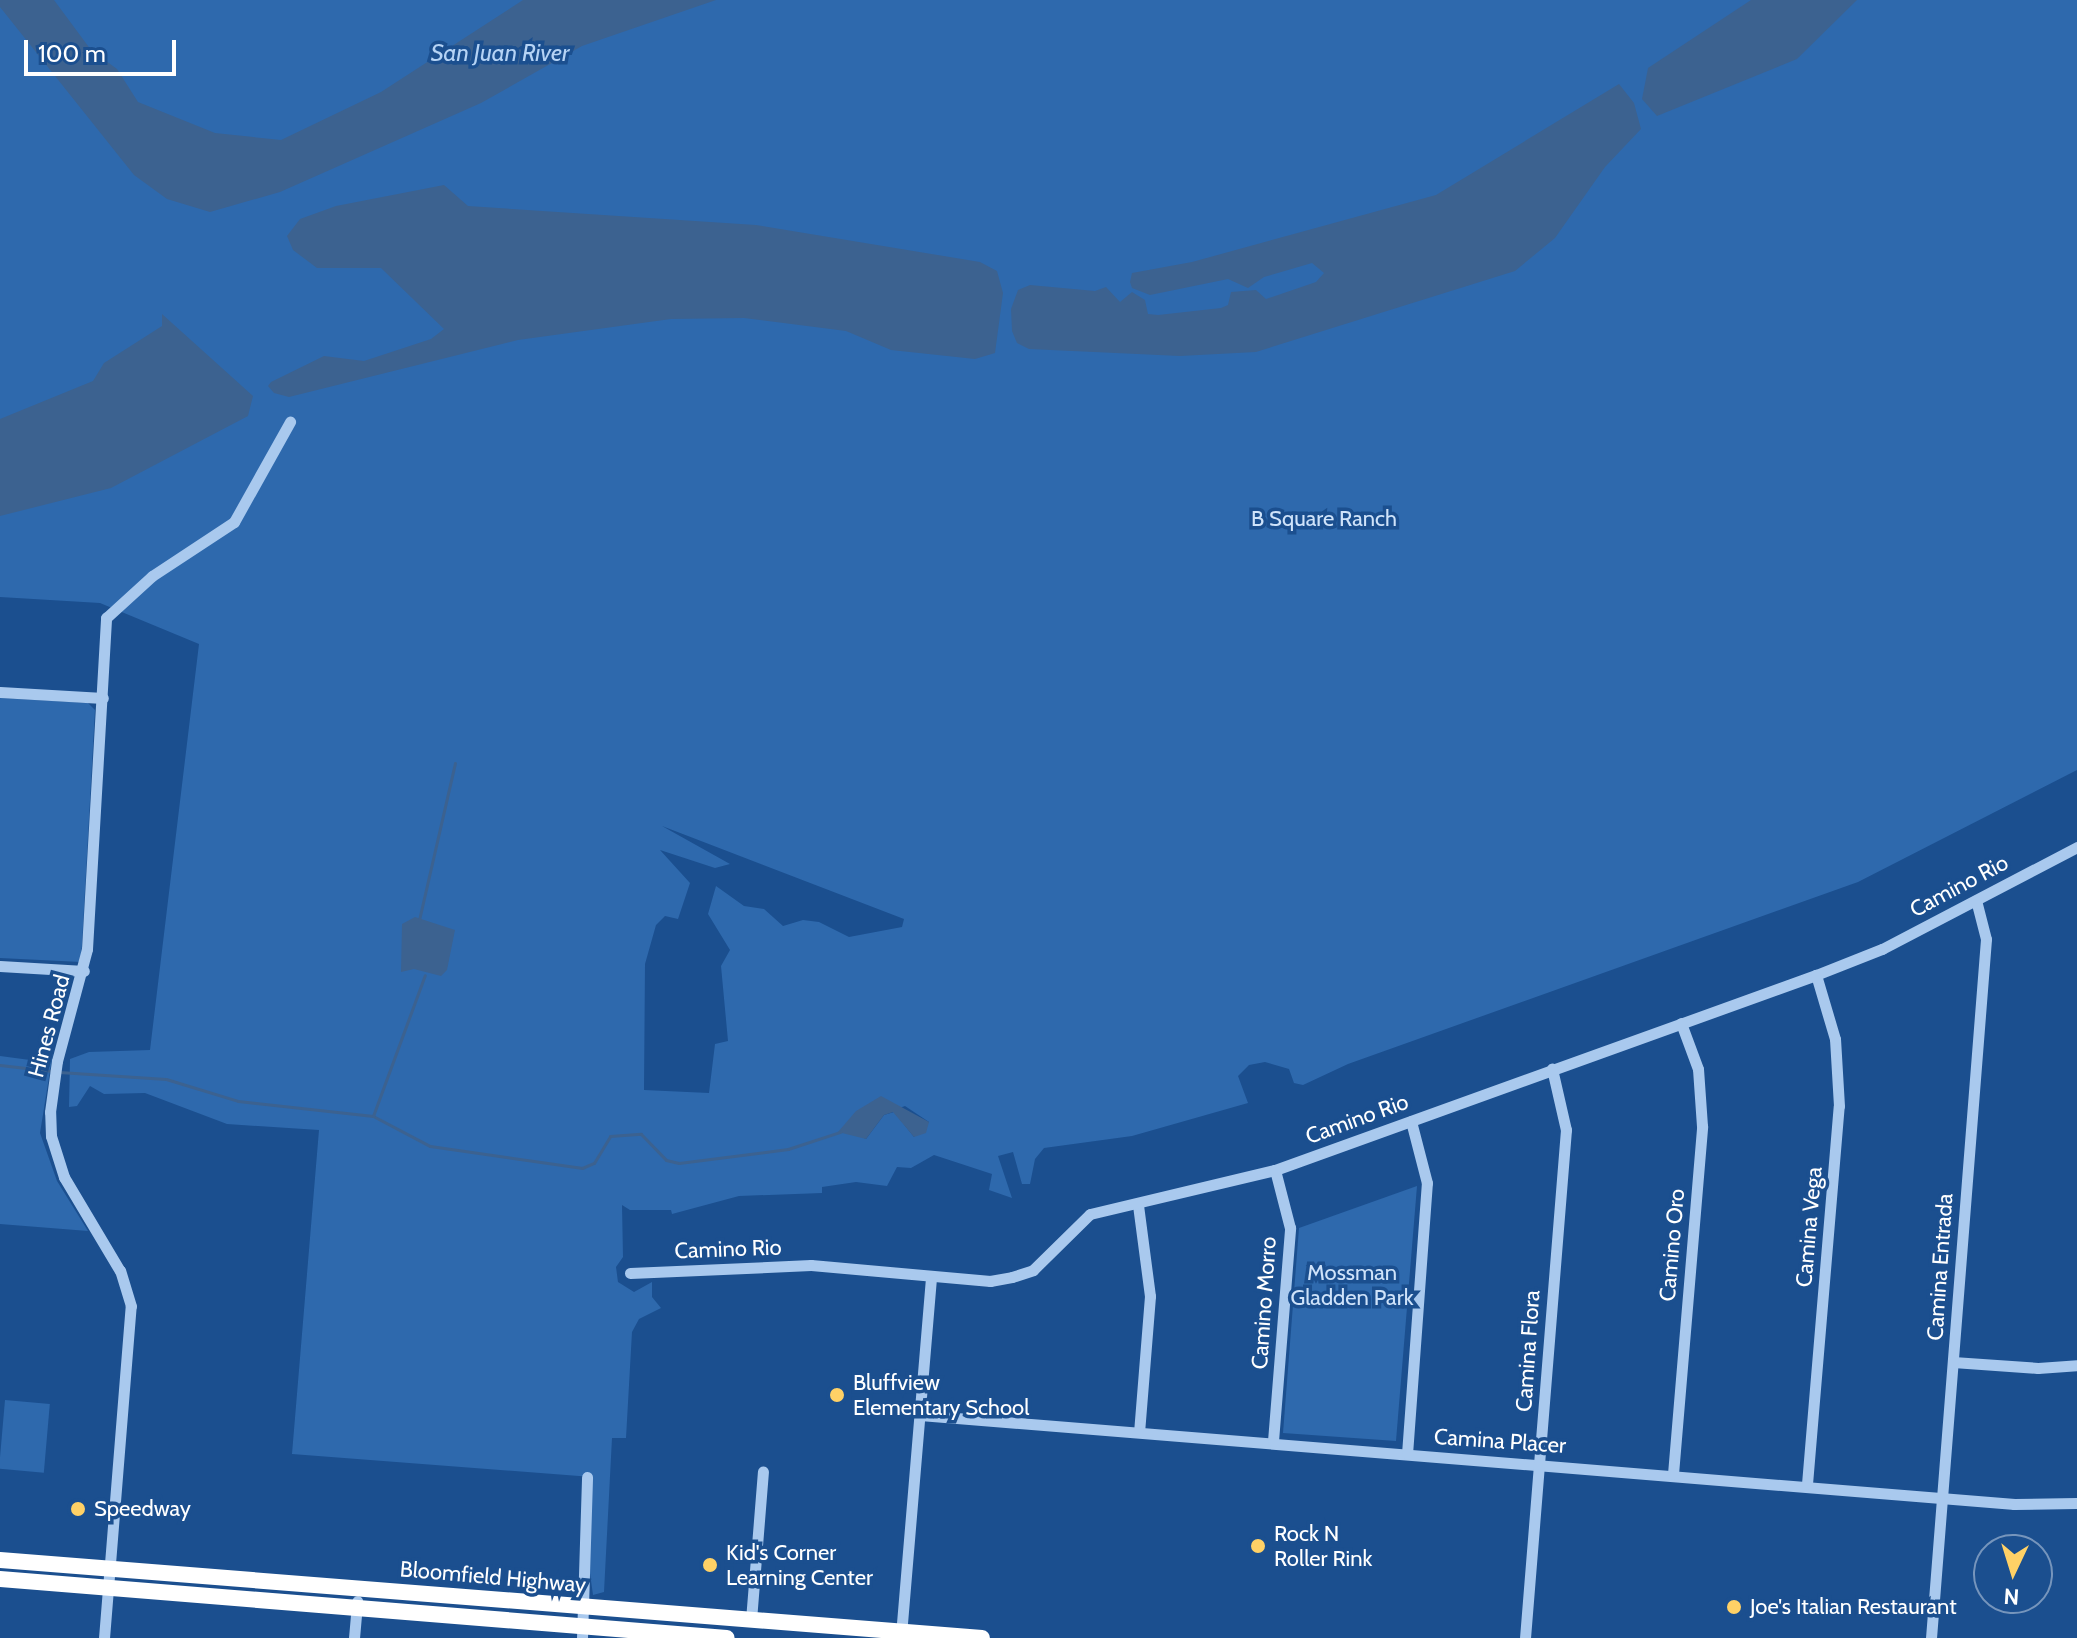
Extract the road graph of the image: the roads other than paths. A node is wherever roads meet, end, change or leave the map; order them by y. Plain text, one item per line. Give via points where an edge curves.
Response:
1 (290, 422) dead end
2 (0, 692) edge
3 (103, 698) junction
4 (2077, 847) edge
5 (1976, 900) junction
6 (0, 966) edge
7 (84, 971) junction
8 (1816, 975) junction
9 (1681, 1023) junction
10 (1552, 1069) junction
11 (1411, 1121) junction
12 (1275, 1170) junction
13 (1138, 1205) junction
14 (630, 1273) dead end
15 (931, 1277) junction
16 (1953, 1362) junction
17 (2077, 1365) edge
18 (920, 1415) junction
19 (1139, 1432) junction
20 (1273, 1441) junction
21 (1407, 1454) junction
22 (1540, 1464) junction
23 (763, 1471) dead end
24 (1673, 1474) junction
25 (587, 1477) dead end
26 (1807, 1484) junction
27 (1943, 1496) junction
28 (2077, 1503) edge
29 (0, 1560) edge
30 (109, 1568) junction
31 (0, 1579) edge
32 (106, 1587) junction
33 (358, 1588) junction
34 (584, 1607) junction
35 (356, 1608) junction
36 (751, 1620) junction
37 (582, 1633) edge
38 (901, 1635) edge
39 (104, 1638) edge
40 (354, 1638) edge
41 (727, 1638) edge
42 (982, 1638) edge
43 (1525, 1638) edge
44 (1931, 1638) edge

1 - 3 street, Hines Road via 234,522 152,576 106,618
2 - 3 street
3 - 7 street, Hines Road
4 - 5 street, Camino Rio
5 - 8 street, Camino Rio via 1882,949
5 - 16 street, Camina Entrada via 1986,939
6 - 7 street
7 - 30 street, Hines Road via 57,1061 51,1136 64,1177 116,1264 131,1306
8 - 9 street, Camino Rio
8 - 26 street, Camina Vega via 1835,1039 1839,1106
9 - 10 street, Camino Rio
9 - 24 street, Camino Oro via 1698,1069 1702,1126
10 - 11 street, Camino Rio
10 - 22 street, Camina Flora via 1566,1130
11 - 12 street, Camino Rio
11 - 21 street via 1426,1163 1427,1208
12 - 13 street, Camino Rio
12 - 20 street, Camino Morro via 1290,1237
13 - 15 street, Camino Rio via 1090,1214 1033,1270 990,1281
13 - 19 street via 1150,1296
14 - 15 street, Camino Rio via 811,1265
15 - 18 street
16 - 17 street
16 - 27 street, Camina Entrada
18 - 19 street, Camina Placer
18 - 38 street
19 - 20 street, Camina Placer
20 - 21 street, Camina Placer
21 - 22 street, Camina Placer
22 - 24 street, Camina Placer
22 - 43 street, Camina Flora
23 - 36 street
24 - 26 street, Camina Placer
25 - 34 street
26 - 27 street, Camina Placer
27 - 28 street, Camina Placer via 2014,1504
27 - 44 street, Camina Entrada
29 - 30 highway, Bloomfield Highway
30 - 32 street, Hines Road
30 - 33 highway, Bloomfield Highway
31 - 32 highway, Bloomfield Highway
32 - 35 highway, Bloomfield Highway
32 - 39 street, Hines Road
33 - 34 highway, Bloomfield Highway
33 - 35 street
34 - 36 highway, Bloomfield Highway
34 - 37 street
35 - 37 highway, Bloomfield Highway
35 - 40 street
36 - 38 highway, Bloomfield Highway
37 - 41 highway, Bloomfield Highway
38 - 42 highway, Bloomfield Highway

